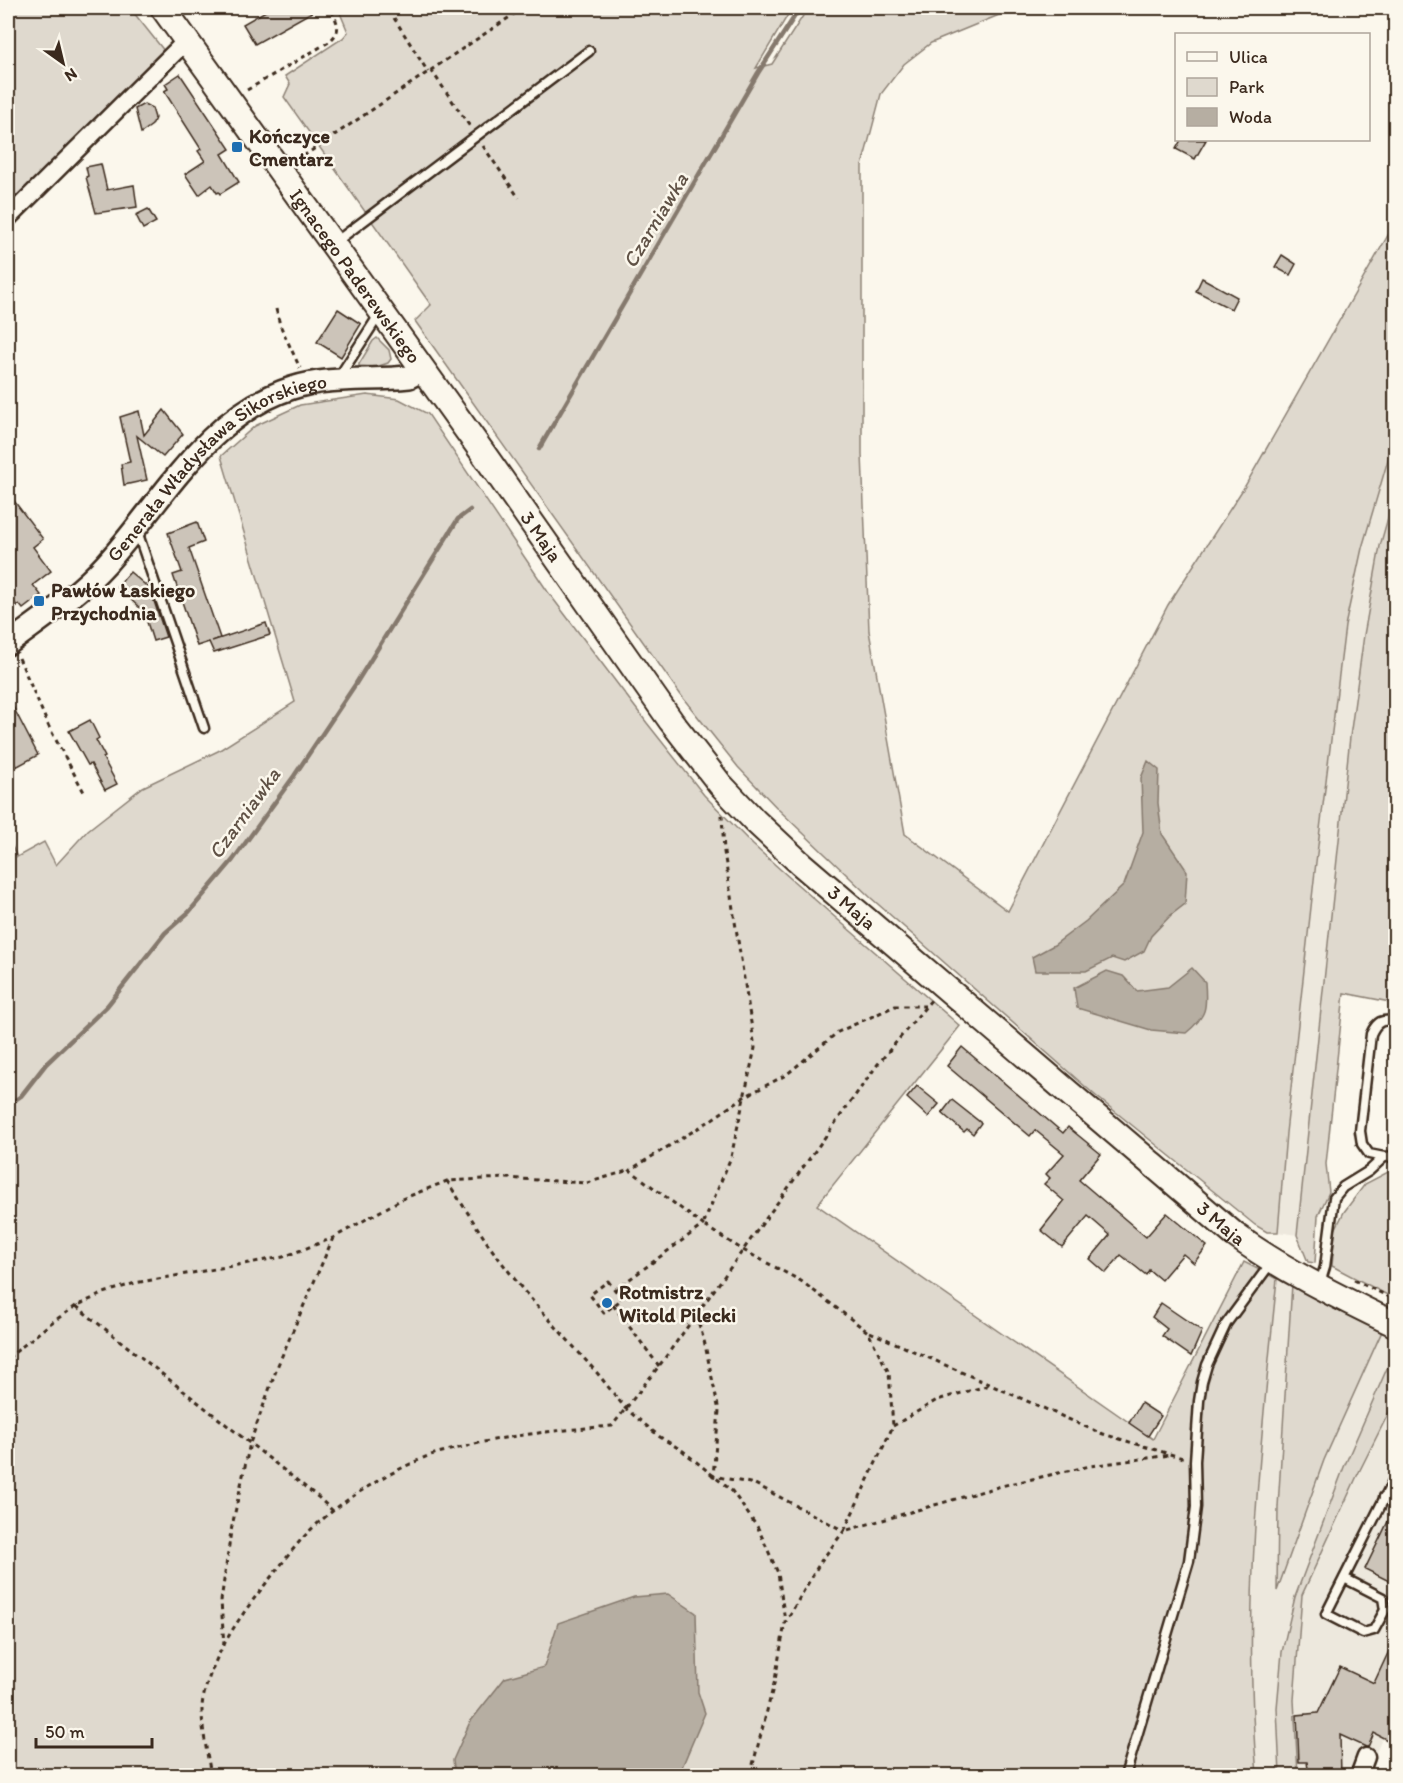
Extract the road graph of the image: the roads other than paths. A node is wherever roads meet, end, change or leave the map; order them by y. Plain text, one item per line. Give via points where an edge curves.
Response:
1 (163, 8) edge
2 (187, 40) junction
3 (589, 51) dead end
4 (8, 218) edge
5 (333, 244) junction
6 (381, 312) junction
7 (423, 370) junction
8 (337, 381) junction
9 (136, 528) junction
10 (8, 643) edge
11 (204, 728) dead end
12 (1395, 1021) edge
13 (1395, 1156) edge
14 (1384, 1157) junction
15 (1273, 1260) junction
16 (1322, 1277) junction
17 (1395, 1325) edge
18 (1395, 1475) edge
19 (1384, 1497) junction
20 (1395, 1503) edge
21 (1344, 1578) junction
22 (1366, 1757) dead end
23 (1125, 1776) edge
24 (1359, 1776) edge

1 - 2 main road, Ignacego Paderewskiego
2 - 4 street
2 - 5 main road, Ignacego Paderewskiego
3 - 5 lane
5 - 6 main road, Ignacego Paderewskiego
6 - 7 main road, Ignacego Paderewskiego
6 - 8 lane
7 - 8 street, Generała Władysława Sikorskiego via 409,377
7 - 15 main road, 3 Maja via 670,721 720,784 794,857 942,985 1215,1218
8 - 9 street, Generała Władysława Sikorskiego via 305,384 275,395 224,427 195,455
9 - 10 street, Generała Władysława Sikorskiego via 82,587
9 - 11 lane
12 - 14 lane via 1384,1019 1376,1023 1371,1034 1360,1131 1369,1154
13 - 14 lane
14 - 16 lane via 1343,1187 1335,1198
15 - 16 main road, 3 Maja
15 - 23 lane via 1230,1318 1207,1365 1199,1401 1196,1507 1189,1561
16 - 17 main road, 3 Maja
18 - 19 lane
19 - 20 lane
19 - 21 lane
21 - 21 lane via 1326,1614 1363,1633 1374,1630 1385,1610 1383,1598
22 - 24 street

